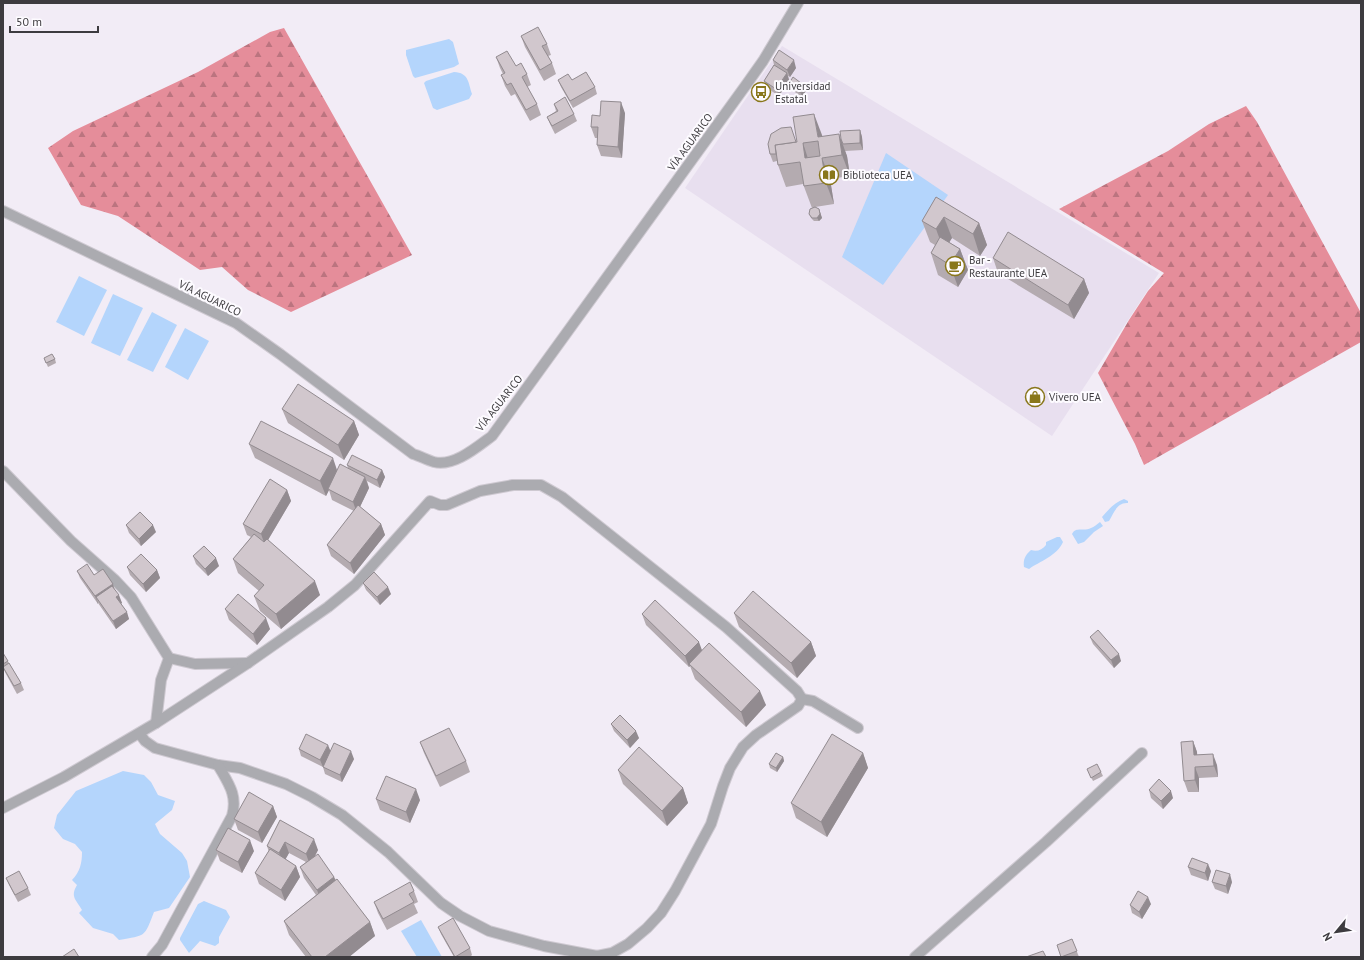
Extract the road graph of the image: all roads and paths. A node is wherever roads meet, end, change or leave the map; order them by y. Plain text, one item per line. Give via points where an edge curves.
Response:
1 (798, 3) edge
2 (3, 211) edge
3 (3, 471) edge
4 (169, 658) junction
5 (248, 663) junction
6 (802, 699) junction
7 (156, 723) junction
8 (858, 728) dead end
9 (139, 733) junction
10 (1142, 753) dead end
11 (218, 765) junction
12 (3, 808) edge
13 (152, 957) edge
14 (915, 957) edge

1 - 2 street, VÍA AGUARICO via 763,61 492,436 474,450 452,461 435,462 413,454 236,323
3 - 4 street via 71,541 131,597
4 - 5 street via 195,664
4 - 7 street via 162,680
5 - 6 street via 355,585 430,501 447,505 480,491 513,485 541,486 562,497 726,627
5 - 7 street
6 - 8 street via 813,701
6 - 11 street via 798,706 743,747 730,768 711,824 661,913 648,928 628,944 612,953 597,956 544,946 489,931 441,903 388,852 342,815 286,784 240,768
7 - 9 street
9 - 11 street via 155,748
9 - 12 street via 64,777
10 - 14 street via 1046,842
11 - 13 street via 234,800 232,816 162,945

